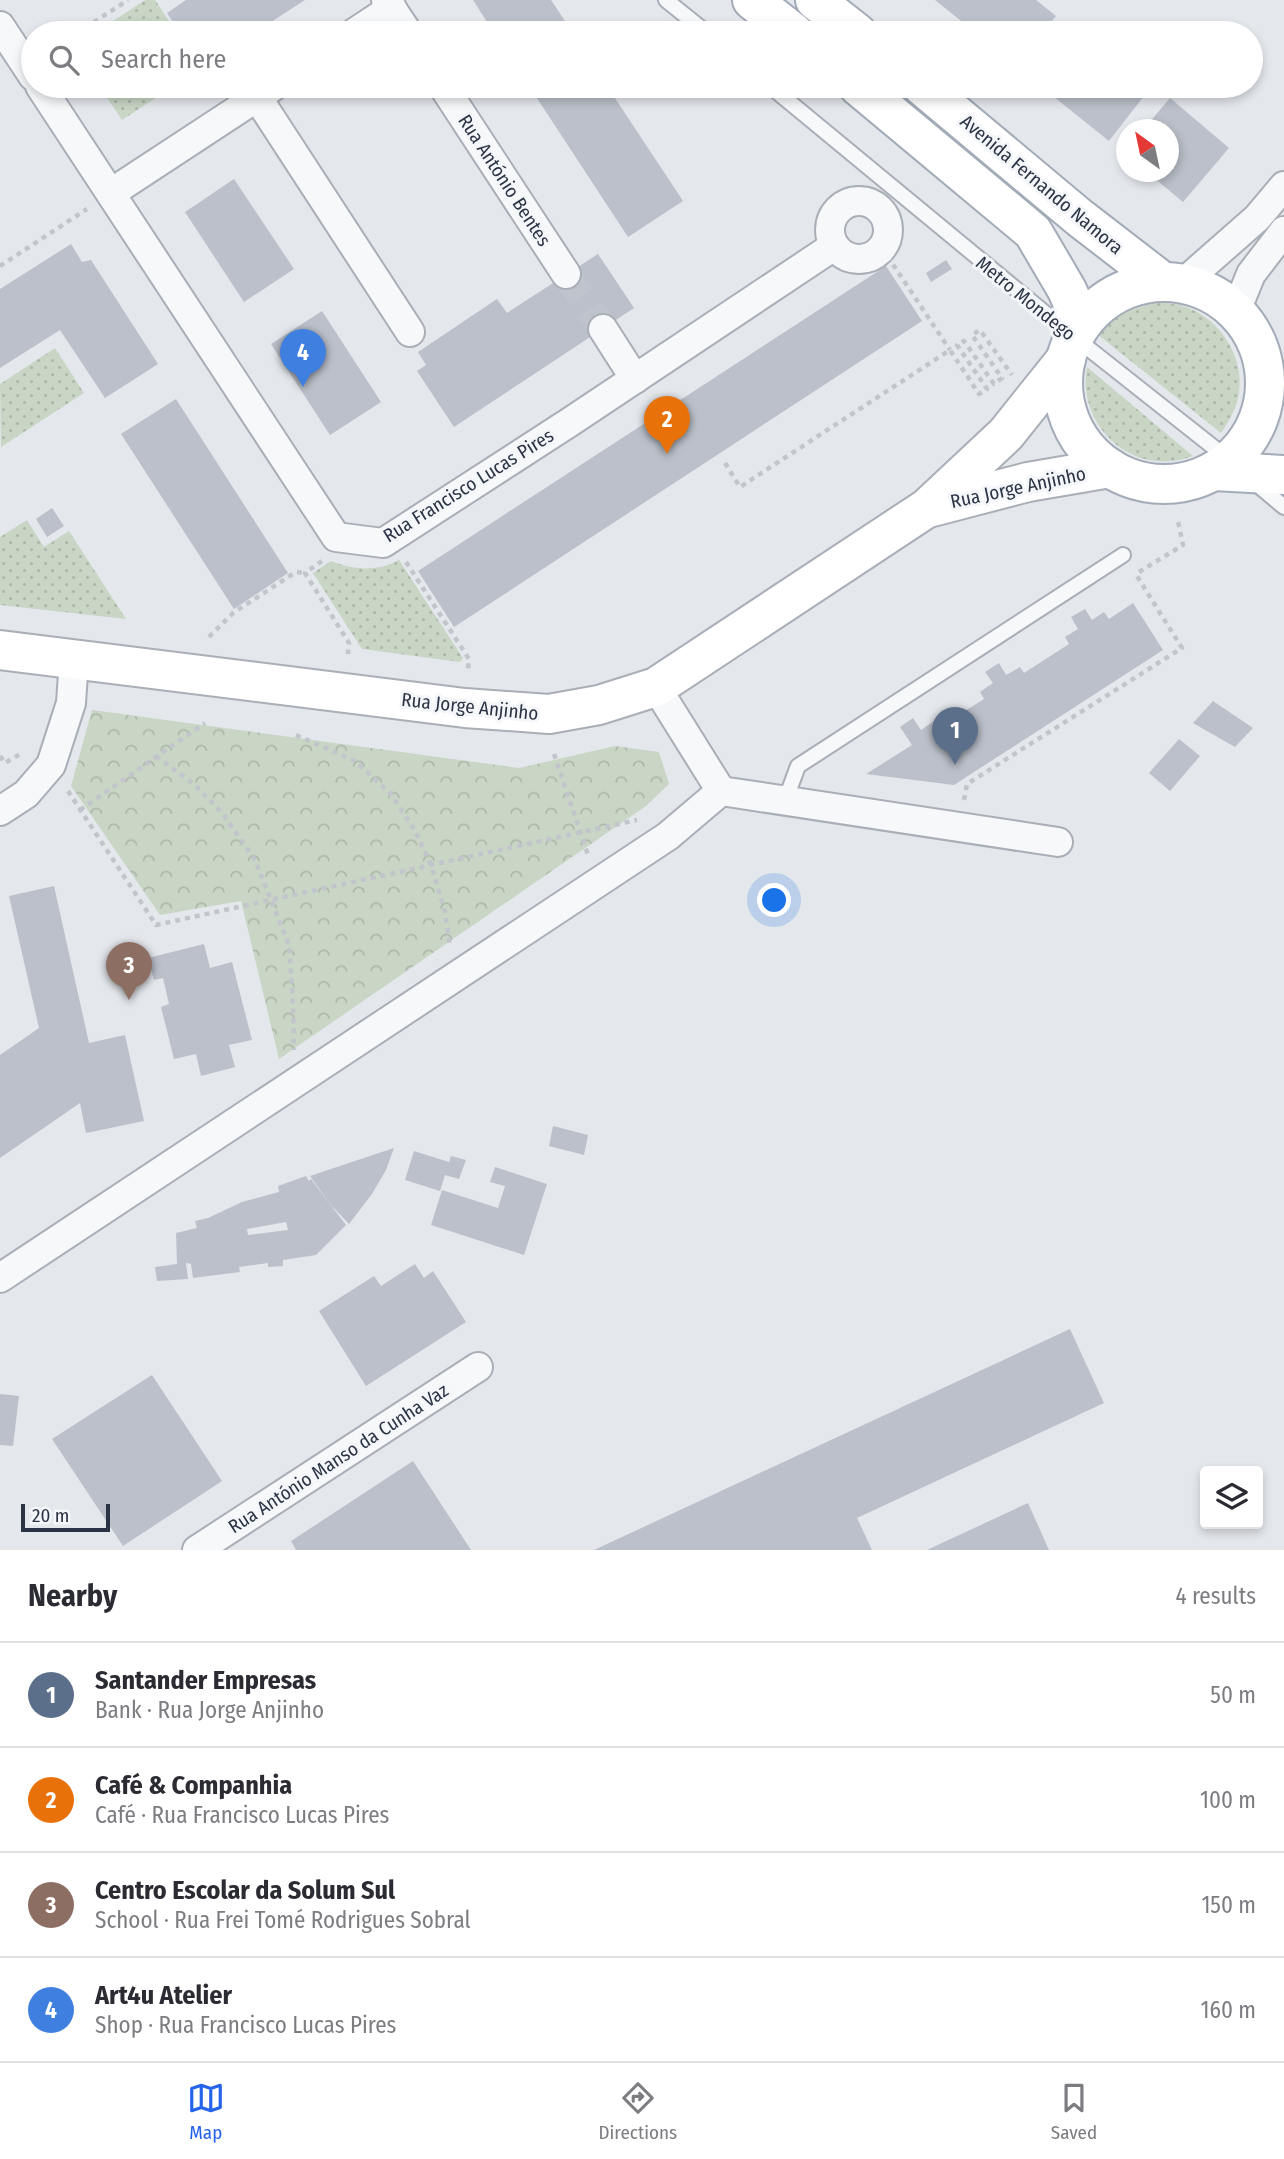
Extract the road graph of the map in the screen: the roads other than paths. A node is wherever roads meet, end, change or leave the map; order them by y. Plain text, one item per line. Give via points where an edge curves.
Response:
1 (666, 0) edge
2 (752, 0) edge
3 (815, 0) edge
4 (389, 4) edge
5 (368, 21) edge
6 (400, 21) edge
7 (692, 21) edge
8 (778, 21) edge
9 (842, 21) edge
10 (0, 26) edge
11 (21, 58) edge
12 (48, 98) edge
13 (255, 98) edge
14 (270, 98) edge
15 (451, 98) edge
16 (784, 98) edge
17 (872, 98) edge
18 (936, 98) edge
19 (1284, 186) edge
20 (111, 193) junction
21 (1284, 231) edge
22 (834, 246) junction
23 (566, 274) tunnel mouth
24 (1173, 282) junction
25 (1236, 311) junction
26 (603, 329) tunnel mouth
27 (410, 332) dead end
28 (1074, 340) junction
29 (635, 379) junction
30 (1275, 394) edge
31 (1110, 468) junction
32 (1229, 468) junction
33 (1284, 475) edge
34 (1284, 507) edge
35 (927, 508) junction
36 (1123, 555) road end
37 (0, 650) edge
38 (74, 659) junction
39 (656, 687) junction
40 (721, 791) junction
41 (785, 801) junction
42 (0, 811) edge
43 (1058, 842) dead end
44 (0, 1278) edge
45 (478, 1367) dead end
46 (197, 1550) edge

1 - 7 lane
2 - 8 street
3 - 9 street
4 - 5 street
4 - 6 street
10 - 11 street
12 - 20 street
13 - 20 street
14 - 27 street
15 - 23 street, Rua António Bentes
16 - 28 lane, Metro Mondego
17 - 28 street via 1033,232 1068,290
18 - 24 street, Avenida Fernando Namora via 1080,218
19 - 24 street via 1257,218
20 - 29 street, Rua Francisco Lucas Pires via 336,537 383,543
21 - 25 street via 1251,274
22 - 22 street via 829,226 840,207 860,200 880,208 889,227 888,238 874,255 852,259
22 - 29 street, Rua Francisco Lucas Pires
24 - 25 street, Avenida Fernando Namora via 1212,293
24 - 28 street via 1132,287 1104,301
25 - 30 street, Avenida Fernando Namora via 1252,331
26 - 29 street
28 - 31 street via 1063,384 1066,409 1083,442
28 - 32 lane, Metro Mondego
28 - 35 street, Rua Jorge Anjinho via 1006,435
30 - 32 street, Avenida Fernando Namora
31 - 32 street via 1151,483 1194,479
31 - 35 street, Rua Jorge Anjinho via 1028,482
32 - 33 street
32 - 34 lane, Metro Mondego
35 - 39 street, Rua Jorge Anjinho
36 - 41 lane via 798,766
37 - 38 street, Rua Jorge Anjinho
38 - 39 street, Rua Jorge Anjinho via 465,708 549,714 599,705
38 - 42 street via 71,703 51,765 26,794
39 - 40 street
40 - 41 street
40 - 44 street via 668,836
41 - 43 street
45 - 46 street, Rua António Manso da Cunha Vaz

